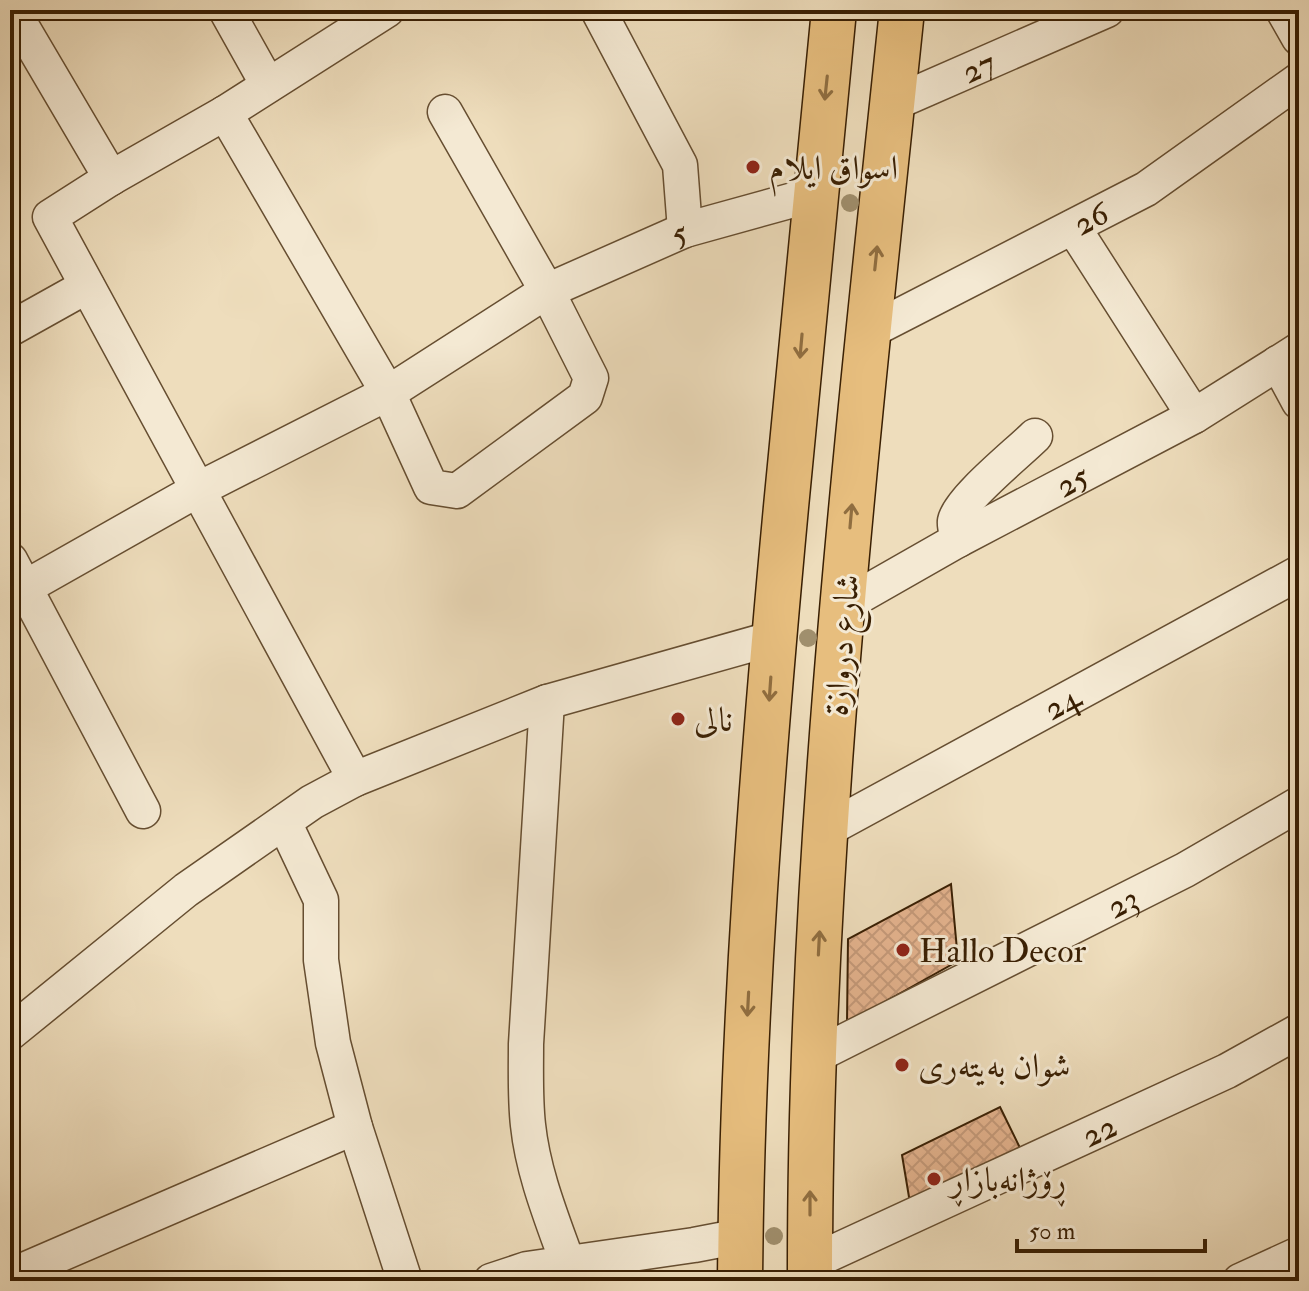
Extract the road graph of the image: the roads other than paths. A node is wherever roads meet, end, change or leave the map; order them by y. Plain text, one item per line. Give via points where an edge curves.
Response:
1 (12, 10) edge
2 (226, 10) edge
3 (387, 10) edge
4 (598, 10) edge
5 (834, 10) edge
6 (902, 10) edge
7 (1107, 10) edge
8 (1283, 10) edge
9 (1299, 38) edge
10 (1299, 80) edge
11 (268, 85) junction
12 (892, 104) junction
13 (445, 112) dead end
14 (225, 113) junction
15 (111, 178) junction
16 (815, 194) junction
17 (1073, 227) junction
18 (685, 230) junction
19 (87, 286) junction
20 (547, 291) junction
21 (10, 329) edge
22 (868, 332) junction
23 (1288, 357) edge
24 (388, 393) junction
25 (1299, 402) edge
26 (1194, 416) junction
27 (1035, 436) dead end
28 (199, 489) junction
29 (958, 540) junction
30 (1299, 573) edge
31 (15, 581) edge
32 (844, 605) junction
33 (774, 638) junction
34 (547, 702) junction
35 (355, 779) junction
36 (1299, 804) edge
37 (143, 811) dead end
38 (284, 822) junction
39 (826, 830) junction
40 (1299, 1031) edge
41 (10, 1033) edge
42 (813, 1057) junction
43 (355, 1127) junction
44 (741, 1236) junction
45 (1299, 1254) edge
46 (568, 1264) junction
47 (810, 1272) edge
48 (10, 1276) edge
49 (405, 1281) edge
50 (491, 1281) edge
51 (740, 1281) edge
52 (1240, 1281) edge

1 - 15 street
2 - 11 street
3 - 11 street
4 - 18 street via 680,165
5 -> 16 main road, شارع دروازة
6 - 12 main road, شارع دروازة
7 - 12 street, 27
8 - 9 street
10 - 17 street, 26 via 1146,189
11 - 14 street
22 -> 12 main road, شارع دروازة
13 - 20 street
14 - 15 street
14 - 24 street
15 - 19 street via 50,217
16 - 18 street, 5
16 -> 33 main road, شارع دروازة
17 - 22 street, 26
17 - 26 street
18 - 20 street, 5
19 - 21 street
19 - 28 street
20 - 24 street, 5
20 - 24 street via 591,378 585,397 457,491 431,487
32 -> 22 main road, شارع دروازة
23 - 25 street
23 - 26 street, 25
24 - 28 street, 5
26 - 29 street, 25
27 - 29 street via 960,511 955,522
28 - 31 street, 5
28 - 35 street
29 - 32 street, 25
30 - 39 street, 24
31 - 37 street
32 - 39 main road, شارع دروازة
33 - 34 street
33 -> 44 main road, شارع دروازة via 748,994
34 - 35 street
34 - 46 street via 526,1086 535,1164
35 - 38 street
36 - 42 street, 23 via 1185,870
38 - 41 street via 186,890
38 - 43 street via 321,900 321,960 333,1043
42 -> 39 main road, شارع دروازة
40 - 47 street, 22 via 1227,1071
47 -> 42 main road, شارع دروازة
43 - 48 street
43 - 49 street
44 - 46 street
44 - 51 main road, شارع دروازة
45 - 52 street
46 - 50 street

